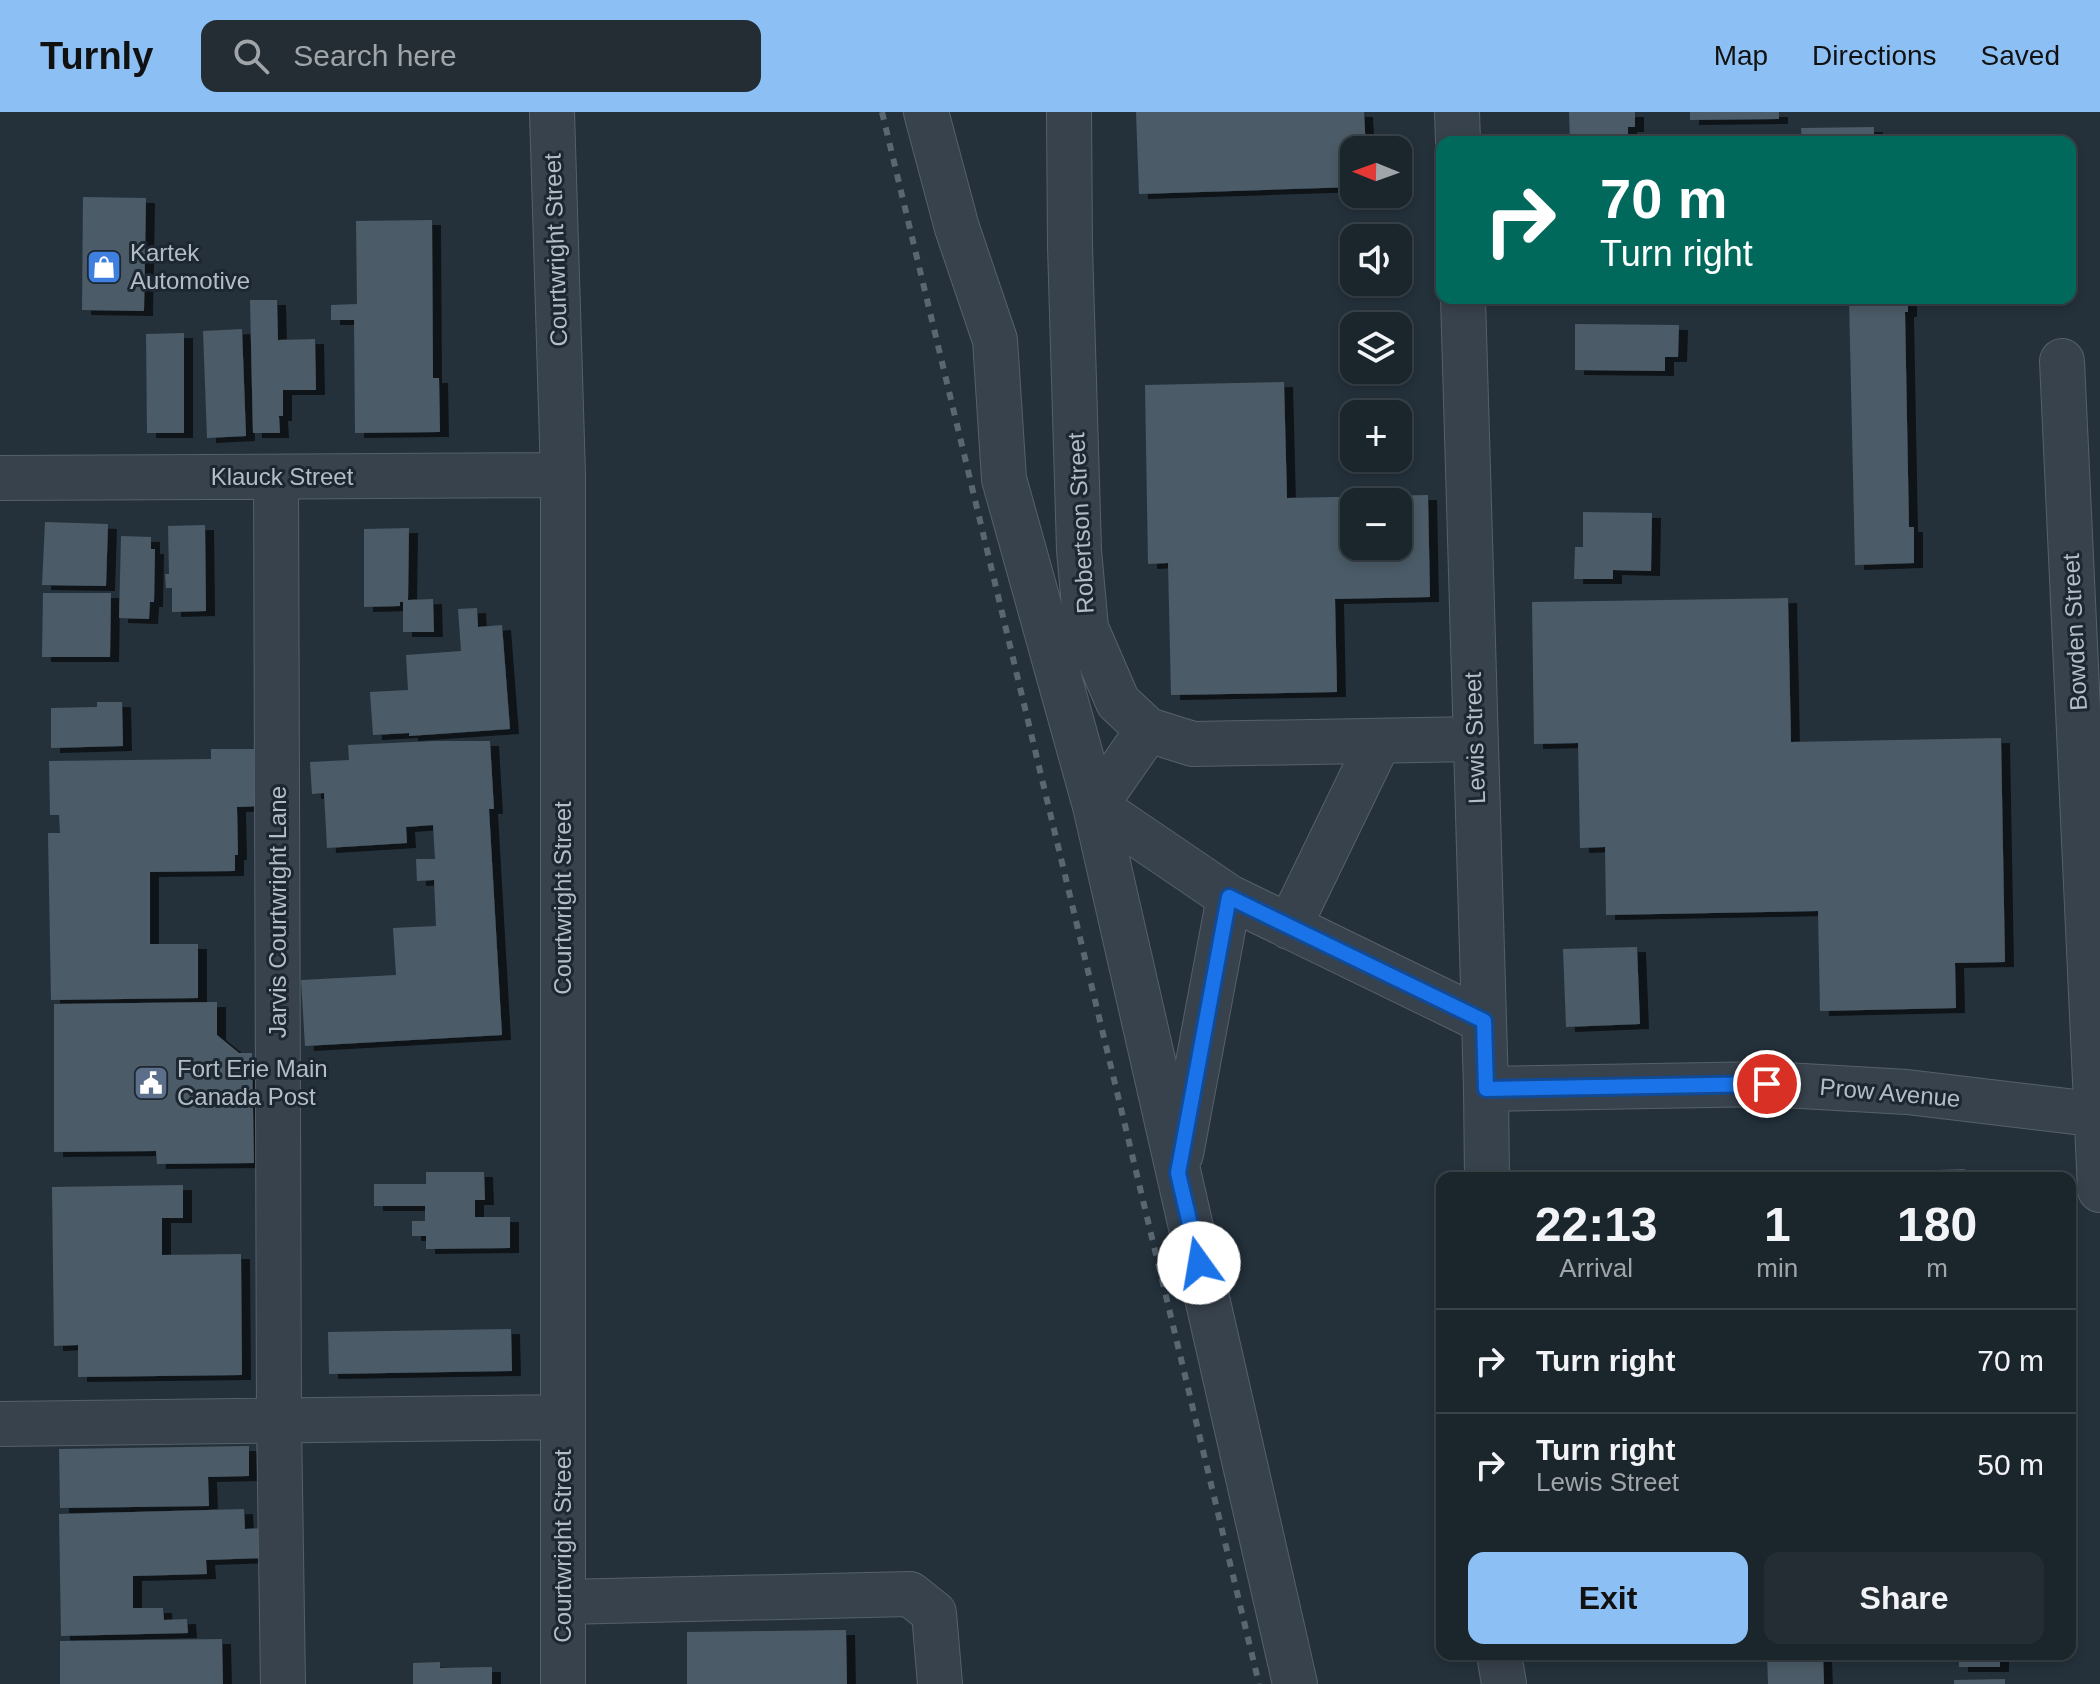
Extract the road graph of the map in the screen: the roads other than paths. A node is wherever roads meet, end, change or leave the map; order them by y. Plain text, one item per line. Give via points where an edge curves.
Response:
1 (552, 112) edge
2 (926, 112) edge
3 (1069, 112) edge
4 (1457, 112) edge
5 (1458, 136) edge
6 (1463, 304) edge
7 (2062, 361) dead end
8 (563, 475) junction
9 (276, 477) junction
10 (0, 478) edge
11 (1148, 730) junction
12 (1475, 739) junction
13 (1379, 741) junction
14 (1095, 806) junction
15 (1229, 897) junction
16 (1289, 927) junction
17 (1484, 1021) junction
18 (1486, 1089) junction
19 (2099, 1115) edge
20 (1487, 1172) edge
21 (1178, 1173) junction
22 (2100, 1190) edge
23 (563, 1417) junction
24 (279, 1421) junction
25 (0, 1424) edge
26 (563, 1602) junction
27 (1500, 1660) edge
28 (283, 1684) edge
29 (563, 1684) edge
30 (940, 1684) edge
31 (1295, 1684) edge
32 (1504, 1684) edge

1 - 8 street, Courtwright Street
2 - 14 street via 995,340 1004,479
3 - 11 street, Robertson Street via 1079,550 1086,628 1118,702
4 - 5 street
6 - 12 street, Lewis Street
7 - 19 street, Bowden Street
8 - 9 street, Klauck Street
8 - 23 street, Courtwright Street
9 - 10 street, Klauck Street
9 - 24 street, Jarvis Courtwright Lane
11 - 13 street, Robertson Street via 1193,744
11 - 14 street
12 - 13 street, Robertson Street
12 - 17 street, Lewis Street
13 - 16 street
14 - 15 street
14 - 21 street
15 - 16 street
15 - 21 street
16 - 17 street
17 - 18 street, Lewis Street
18 - 19 street, Prow Avenue via 1767,1084 1907,1092
18 - 20 street, Lewis Street
19 - 22 street, Bowden Street
21 - 31 street
23 - 24 street
23 - 26 street, Courtwright Street
24 - 25 street
24 - 28 street, Jarvis Courtwright Lane
26 - 29 street, Courtwright Street
26 - 30 street via 910,1594 934,1613
27 - 32 street

